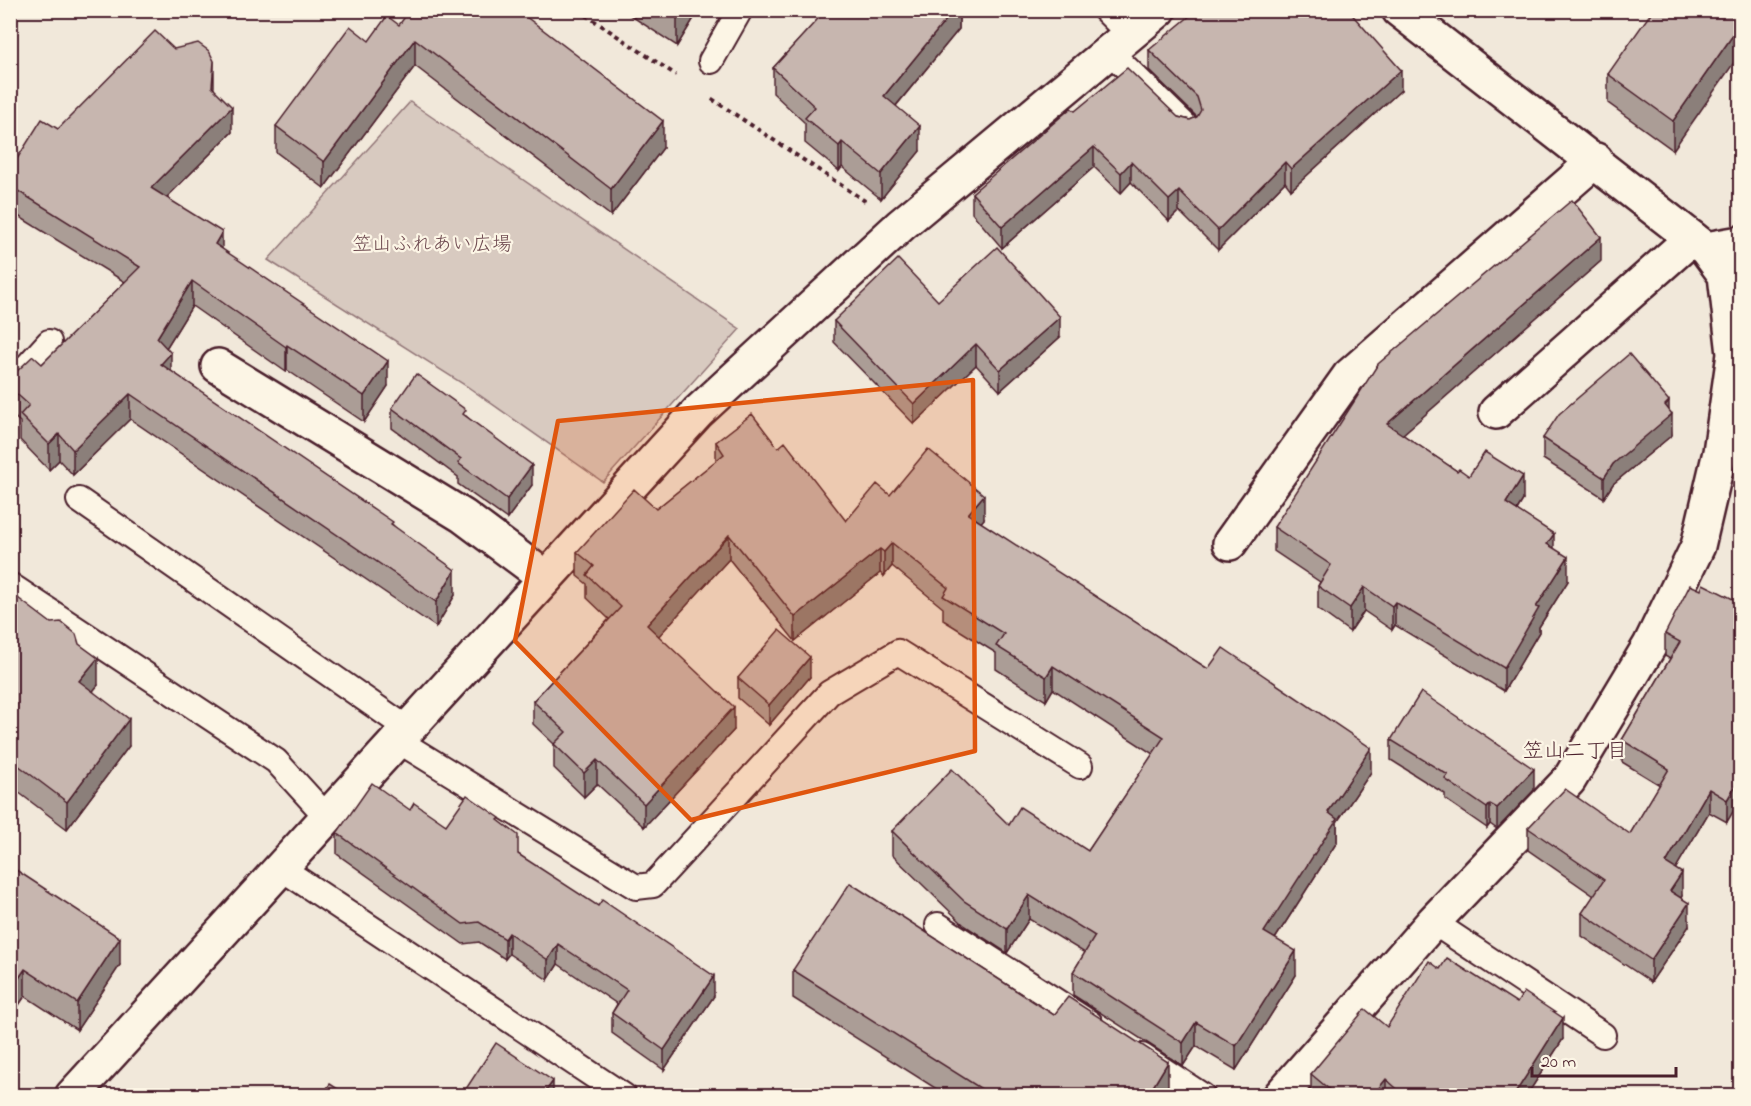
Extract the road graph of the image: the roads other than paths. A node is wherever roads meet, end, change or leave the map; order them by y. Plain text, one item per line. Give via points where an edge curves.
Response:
1 (740, 10) edge
2 (1105, 10) edge
3 (1159, 10) edge
4 (1400, 10) edge
5 (1119, 43) junction
6 (711, 61) dead end
7 (1187, 127) edge
8 (1596, 160) junction
9 (1699, 243) junction
10 (1740, 243) edge
11 (49, 342) dead end
12 (218, 366) dead end
13 (10, 385) edge
14 (1496, 412) dead end
15 (79, 500) dead end
16 (1230, 543) dead end
17 (546, 578) junction
18 (10, 585) edge
19 (403, 734) junction
20 (1080, 766) dead end
21 (327, 817) junction
22 (280, 868) junction
23 (1433, 922) junction
24 (938, 925) dead end
25 (1603, 1035) dead end
26 (72, 1095) edge
27 (624, 1095) edge
28 (1203, 1095) edge
29 (1280, 1095) edge

1 - 6 lane
2 - 5 lane
3 - 5 street
4 - 8 street
5 - 7 lane
5 - 17 street via 901,225 698,412
8 - 9 street
8 - 16 street via 1349,376
9 - 10 street
9 - 14 street
9 - 23 street via 1725,275 1734,354 1720,452 1698,546 1650,645 1569,780
11 - 13 lane
12 - 17 street via 463,516
15 - 19 lane
17 - 19 street
18 - 21 lane via 276,761
19 - 20 lane via 636,887 653,885 829,693 898,652
19 - 21 street
21 - 22 street
22 - 26 street
22 - 27 lane
23 - 25 lane
23 - 29 street
24 - 28 lane

